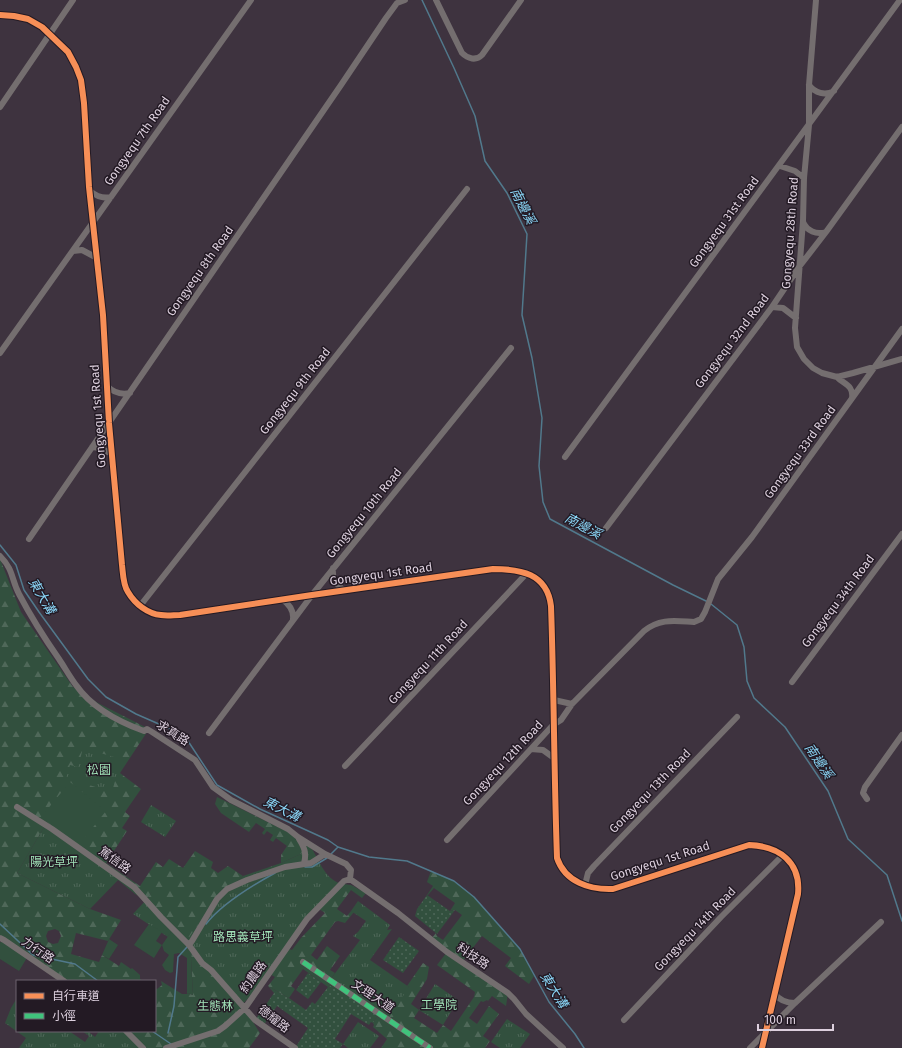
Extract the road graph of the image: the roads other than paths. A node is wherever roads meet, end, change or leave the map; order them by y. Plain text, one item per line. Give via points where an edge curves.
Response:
1 (73, 0) edge
2 (251, 0) edge
3 (405, 0) edge
4 (436, 0) edge
5 (521, 0) edge
6 (816, 0) edge
7 (900, 0) edge
8 (0, 15) edge
9 (49, 34) junction
10 (809, 85) junction
11 (834, 91) junction
12 (0, 107) edge
13 (809, 125) junction
14 (902, 127) edge
15 (780, 166) junction
16 (804, 178) junction
17 (467, 189) dead end
18 (90, 191) junction
19 (111, 197) junction
20 (802, 221) junction
21 (93, 222) junction
22 (826, 232) junction
23 (73, 251) junction
24 (97, 258) junction
25 (799, 267) junction
26 (772, 307) junction
27 (796, 318) junction
28 (901, 330) edge
29 (902, 339) edge
30 (511, 348) dead end
31 (0, 353) edge
32 (902, 359) edge
33 (874, 367) junction
34 (837, 377) junction
35 (107, 386) junction
36 (130, 393) junction
37 (852, 399) junction
38 (109, 423) junction
39 (92, 446) junction
40 (112, 454) junction
41 (565, 457) dead end
42 (606, 528) dead end
43 (902, 534) edge
44 (29, 539) dead end
45 (0, 556) edge
46 (333, 568) junction
47 (527, 573) junction
48 (344, 590) junction
49 (312, 594) junction
50 (282, 599) junction
51 (140, 606) junction
52 (705, 612) joint
53 (293, 619) junction
54 (792, 682) dead end
55 (554, 700) junction
56 (572, 704) junction
57 (737, 716) dead end
58 (553, 724) junction
59 (209, 733) dead end
60 (902, 735) edge
61 (531, 748) junction
62 (554, 758) junction
63 (345, 766) dead end
64 (867, 799) dead end
65 (18, 807) dead end
66 (298, 837) junction
67 (447, 840) dead end
68 (325, 854) junction
69 (783, 855) junction
70 (304, 863) junction
71 (350, 879) junction
72 (585, 885) junction
73 (881, 922) dead end
74 (0, 938) edge
75 (191, 941) junction
76 (303, 962) dead end
77 (63, 980) edge
78 (774, 993) junction
79 (794, 1003) junction
80 (243, 1006) junction
81 (624, 1020) dead end
82 (127, 1032) edge
83 (765, 1032) junction
84 (143, 1048) edge
85 (166, 1048) edge
86 (295, 1048) edge
87 (430, 1048) edge
88 (563, 1048) edge
89 (750, 1048) edge
90 (762, 1048) edge

1 - 9 street
2 - 19 street, Gongyequ 7th Road
3 - 36 street, Gongyequ 8th Road via 397,3
4 - 5 street via 462,53 472,58 482,55
6 - 10 street, Gongyequ 28th Road
7 - 11 street, Gongyequ 31st Road
8 - 9 street, Gongyequ 1st Road via 28,19
9 - 12 street
9 - 18 street, Gongyequ 1st Road via 68,52 81,80
10 - 11 street via 823,94
10 - 13 street, Gongyequ 28th Road
11 - 13 street, Gongyequ 31st Road
13 - 15 street, Gongyequ 31st Road
13 - 16 street, Gongyequ 28th Road
14 - 22 street, Gongyequ 32nd Road
15 - 16 street via 795,171
15 - 41 street, Gongyequ 31st Road
16 - 20 street, Gongyequ 28th Road
17 - 51 street, Gongyequ 9th Road
18 - 19 street via 102,198
18 - 21 street, Gongyequ 1st Road
19 - 21 street, Gongyequ 7th Road
20 - 22 street via 812,232
20 - 25 street, Gongyequ 28th Road
21 - 23 street, Gongyequ 7th Road
21 - 24 street, Gongyequ 1st Road
22 - 25 street, Gongyequ 32nd Road
23 - 24 street via 82,250
23 - 31 street, Gongyequ 7th Road
24 - 35 street, Gongyequ 1st Road
25 - 26 street, Gongyequ 32nd Road
25 - 27 street, Gongyequ 28th Road
26 - 27 street via 786,310
26 - 42 street, Gongyequ 32nd Road
27 - 34 street, Gongyequ 28th Road via 797,347 804,359 817,370
28 - 29 street
28 - 33 street, Gongyequ 33rd Road
30 - 46 street, Gongyequ 10th Road
32 - 33 street
33 - 34 street
33 - 37 street, Gongyequ 33rd Road
34 - 37 street via 850,387
35 - 36 street via 123,394
35 - 38 street, Gongyequ 1st Road
36 - 38 street, Gongyequ 8th Road
37 - 52 street, Gongyequ 33rd Road via 752,537 718,579
38 - 39 street, Gongyequ 8th Road
38 - 40 street, Gongyequ 1st Road
39 - 40 street
39 - 44 street, Gongyequ 8th Road
40 - 51 street, Gongyequ 1st Road via 124,583
43 - 54 street, Gongyequ 34th Road
45 - 66 street, 求真路 via 10,568 18,593 44,638 76,686 88,698 119,721 144,731 147,729 195,760 213,787 231,800 288,829
46 - 48 street via 334,580
46 - 49 street, Gongyequ 10th Road
47 - 48 street, Gongyequ 1st Road via 493,569
47 - 55 street, Gongyequ 1st Road via 542,584 550,599
47 - 63 street, Gongyequ 11th Road
48 - 49 street, Gongyequ 1st Road
49 - 50 street, Gongyequ 1st Road
49 - 53 street, Gongyequ 10th Road
50 - 51 street, Gongyequ 1st Road via 180,615 161,615
50 - 53 street via 290,606
52 - 56 street, Gongyequ 12th Road via 701,619 694,622 664,621 650,626
53 - 59 street, Gongyequ 10th Road
55 - 56 street
55 - 58 street, Gongyequ 1st Road
56 - 58 street, Gongyequ 12th Road via 560,720
57 - 72 street, Gongyequ 13th Road via 594,866 588,873
58 - 61 street, Gongyequ 12th Road
58 - 62 street, Gongyequ 1st Road
60 - 64 street via 865,787 862,793
61 - 62 street via 543,750
61 - 67 street, Gongyequ 12th Road
62 - 72 street, Gongyequ 1st Road via 557,858 568,877
65 - 75 street, 篤信路 via 134,887 161,917
66 - 68 street, 求真路
66 - 70 street via 306,855
68 - 70 street via 311,863
68 - 71 street, 求真路 via 349,867
69 - 72 street, Gongyequ 1st Road via 768,848 749,844 613,889 601,890
69 - 78 street via 794,870 799,885
69 - 81 street, Gongyequ 14th Road
70 - 75 street via 285,867 227,889 217,899
71 - 80 street, 約農路 via 344,881 308,919
71 - 88 street, 科技路 via 447,952 508,993 526,1014
73 - 79 street
74 - 77 street, 力行路
75 - 80 street, 篤信路 via 202,963
76 - 87 street, 文理大道
78 - 79 street via 784,1002
78 - 83 street
79 - 83 street
80 - 85 street, 約農路 via 218,1031
80 - 86 street, 德耀路 via 255,1020
82 - 84 street
83 - 89 street
83 - 90 street

